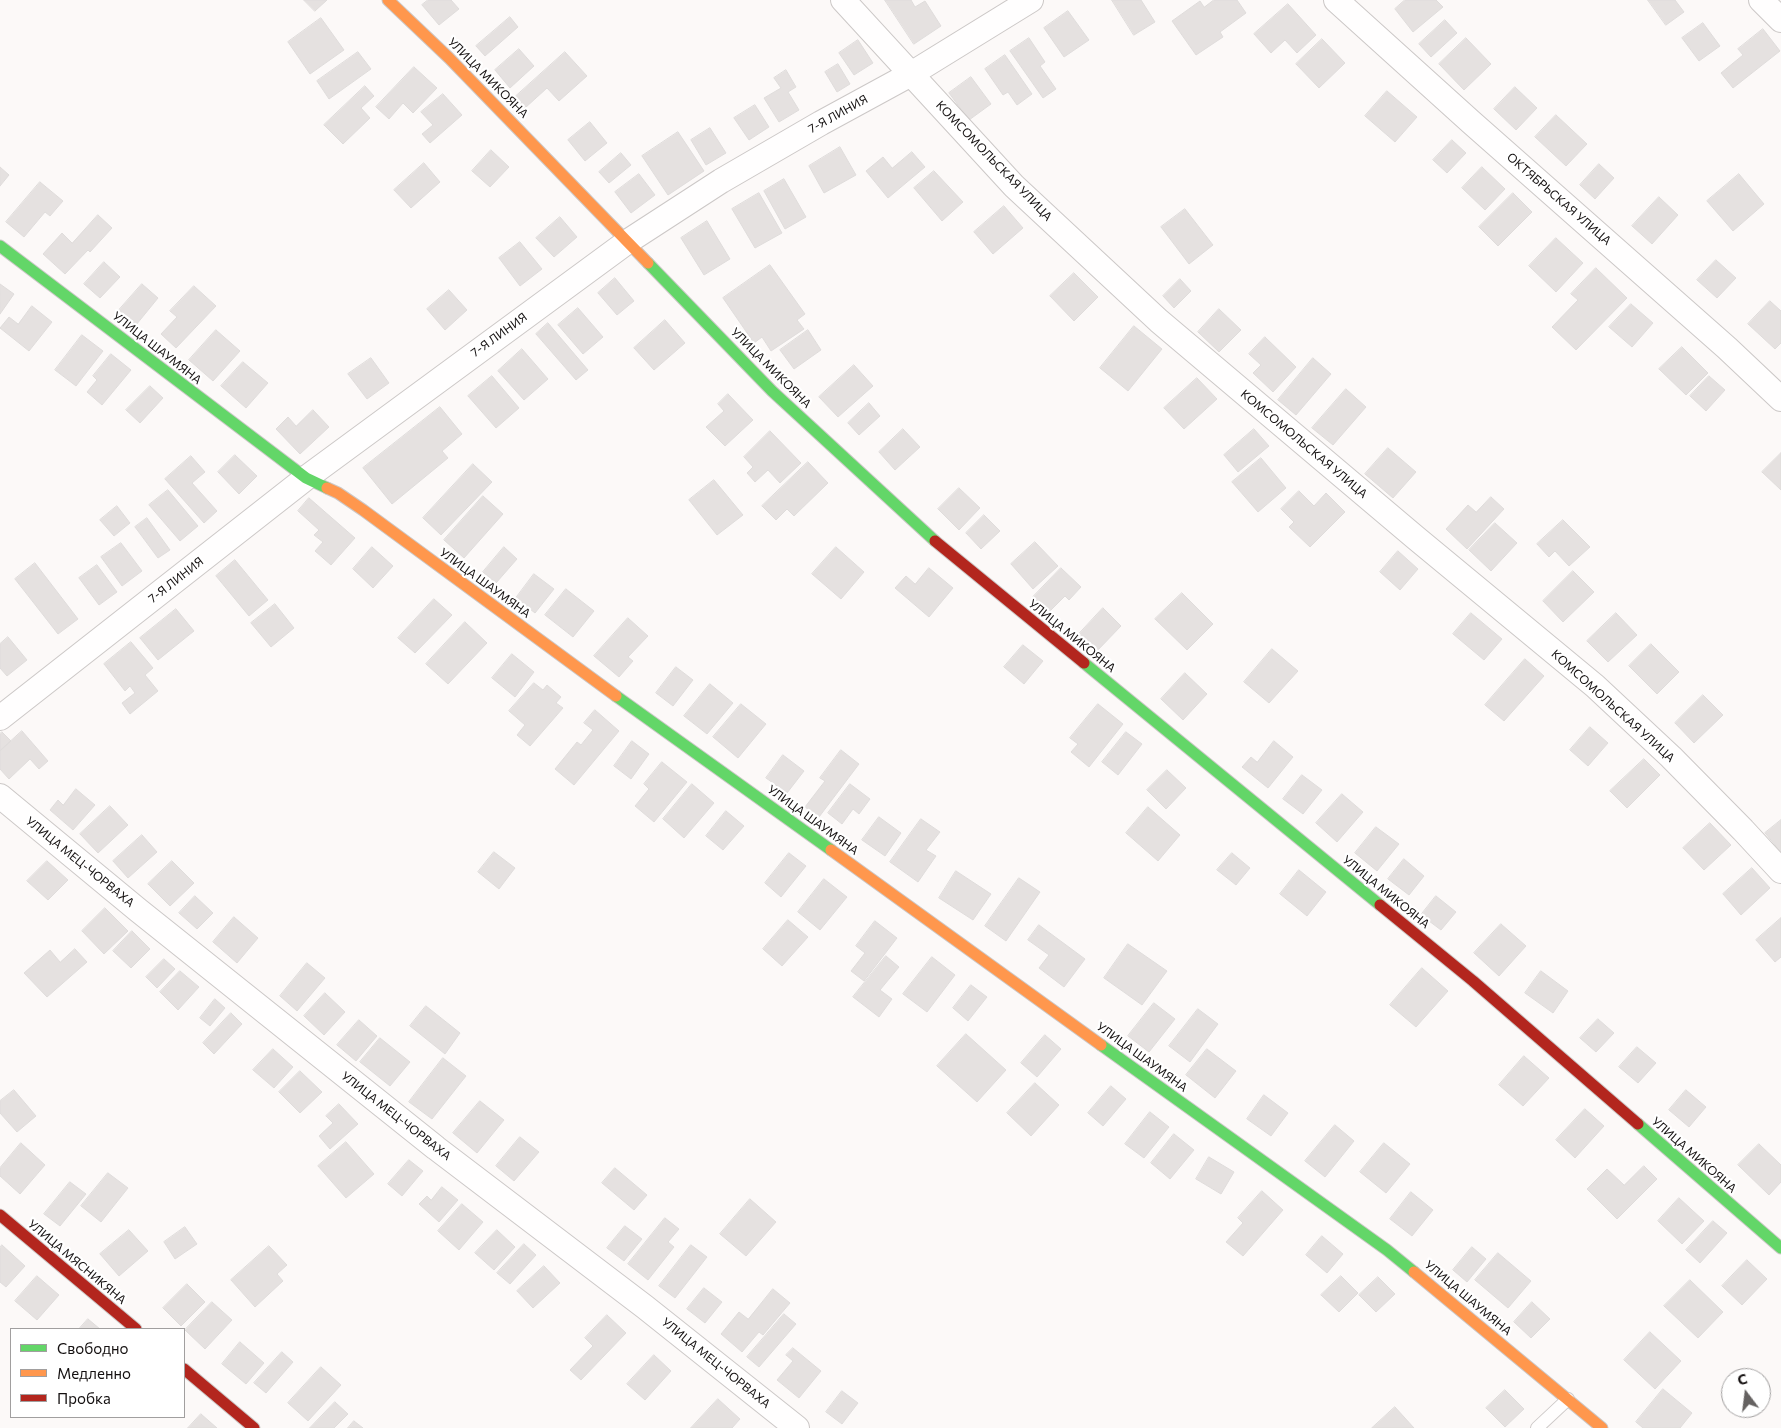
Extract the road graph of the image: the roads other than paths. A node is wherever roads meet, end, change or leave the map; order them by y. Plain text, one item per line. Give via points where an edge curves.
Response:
1 (388, 0) edge
2 (843, 0) edge
3 (1031, 0) edge
4 (1336, 0) edge
5 (1761, 0) edge
6 (1781, 20) edge
7 (911, 74) junction
8 (627, 242) junction
9 (0, 246) edge
10 (1781, 398) edge
11 (306, 478) junction
12 (0, 718) edge
13 (0, 796) edge
14 (1781, 872) edge
15 (0, 1215) edge
16 (1781, 1248) edge
17 (135, 1328) edge
18 (185, 1370) edge
19 (1568, 1399) junction
20 (254, 1428) edge
21 (797, 1428) edge
22 (1537, 1428) edge
23 (1602, 1428) edge

1 - 8 street, УЛИЦА МИКОЯНА via 449,58
2 - 7 street, КОМСОМОЛЬСКАЯ УЛИЦА
3 - 7 street, 7-Я ЛИНИЯ
4 - 10 street, ОКТЯБРЬСКАЯ УЛИЦА
5 - 6 street
7 - 8 street, 7-Я ЛИНИЯ via 729,176
7 - 14 street, КОМСОМОЛЬСКАЯ УЛИЦА via 1014,186 1159,321 1595,686 1671,757
8 - 11 street, 7-Я ЛИНИЯ
8 - 16 street, УЛИЦА МИКОЯНА via 772,391 919,528 1465,975
9 - 11 street, УЛИЦА ШАУМЯНА
11 - 12 street, 7-Я ЛИНИЯ
11 - 19 street, УЛИЦА ШАУМЯНА via 338,493 363,510 570,663 1387,1250
13 - 21 street, УЛИЦА МЕЦ-ЧОРВАХА via 436,1148
15 - 17 street, УЛИЦА МЯСНИКЯНА
18 - 20 street
19 - 22 lane
19 - 23 street, УЛИЦА ШАУМЯНА

